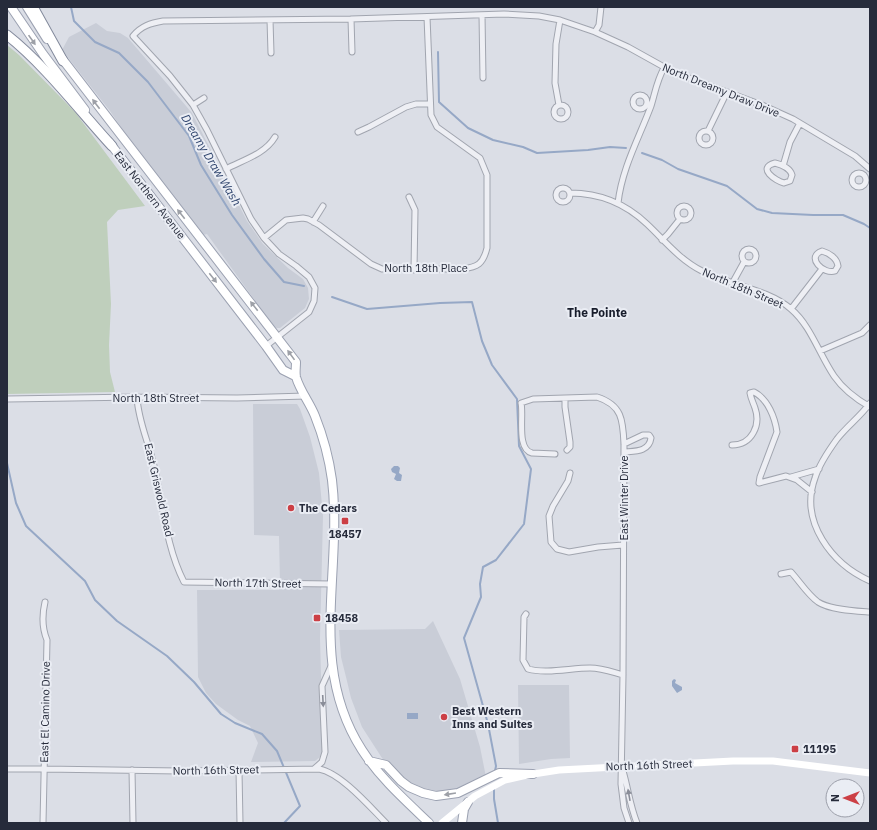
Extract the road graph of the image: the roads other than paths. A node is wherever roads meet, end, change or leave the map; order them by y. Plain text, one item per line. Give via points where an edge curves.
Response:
1 (11, 7) edge
2 (26, 7) edge
3 (33, 7) edge
4 (601, 7) edge
5 (482, 15) junction
6 (427, 17) junction
7 (351, 19) junction
8 (270, 20) junction
9 (560, 20) junction
10 (595, 32) junction
11 (7, 35) edge
12 (352, 52) dead end
13 (271, 54) dead end
14 (63, 61) junction
15 (664, 68) junction
16 (483, 78) dead end
17 (727, 92) junction
18 (204, 98) dead end
19 (429, 104) junction
20 (193, 105) junction
21 (559, 105) dead end
22 (800, 124) junction
23 (708, 131) dead end
24 (358, 132) dead end
25 (275, 137) dead end
26 (112, 146) junction
27 (783, 166) junction
28 (226, 168) junction
29 (870, 169) edge
30 (864, 174) dead end
31 (570, 193) dead end
32 (409, 197) dead end
33 (618, 203) junction
34 (323, 206) dead end
35 (680, 219) dead end
36 (313, 222) junction
37 (264, 238) junction
38 (662, 240) junction
39 (744, 262) dead end
40 (822, 269) junction
41 (414, 270) junction
42 (733, 282) junction
43 (791, 309) junction
44 (870, 325) edge
45 (278, 337) junction
46 (266, 346) junction
47 (820, 351) junction
48 (295, 376) junction
49 (306, 396) junction
50 (137, 397) junction
51 (566, 398) junction
52 (7, 399) edge
53 (869, 405) edge
54 (624, 444) junction
55 (732, 445) dead end
56 (567, 450) dead end
57 (624, 452) junction
58 (555, 454) dead end
59 (819, 469) junction
60 (570, 473) dead end
61 (791, 477) junction
62 (812, 492) junction
63 (623, 545) junction
64 (781, 574) dead end
65 (870, 581) edge
66 (184, 582) joint
67 (332, 584) junction
68 (45, 602) dead end
69 (870, 612) edge
70 (526, 614) dead end
71 (332, 664) junction
72 (624, 675) junction
73 (369, 761) junction
74 (621, 766) junction
75 (7, 769) edge
76 (44, 769) junction
77 (314, 769) junction
78 (132, 770) junction
79 (239, 771) junction
80 (870, 773) edge
81 (533, 774) junction
82 (468, 802) junction
83 (43, 823) edge
84 (133, 823) edge
85 (240, 823) edge
86 (386, 823) edge
87 (429, 823) edge
88 (442, 823) edge
89 (462, 823) edge
90 (629, 823) edge
91 (637, 823) edge

1 -> 26 main road, East Northern Avenue
2 - 14 main road, East Northern Avenue
3 - 14 highway
4 - 10 street via 599,25
5 - 6 street, North Dreamy Draw Drive
5 - 9 street, North Dreamy Draw Drive
5 - 16 street
6 - 7 street, North Dreamy Draw Drive
6 - 19 street
7 - 8 street, North Dreamy Draw Drive
7 - 12 street
8 - 13 street
8 - 20 street, North Dreamy Draw Drive via 163,21 147,25 137,31 133,36
9 - 10 street, North Dreamy Draw Drive
9 - 21 street via 556,44 555,83
10 - 15 street, North Dreamy Draw Drive
11 - 26 highway via 58,85
45 -> 14 main road, East Northern Avenue
15 - 17 street, North Dreamy Draw Drive
15 - 33 street via 630,156
17 - 22 street, North Dreamy Draw Drive via 762,105
17 - 23 street
18 - 20 street
19 - 24 street via 406,107
19 - 41 street, North 18th Place via 430,115 437,127 480,158 487,175 487,248 481,263 474,268
20 - 28 street
22 - 27 street via 790,142
22 - 29 street, North Dreamy Draw Drive via 855,156
25 - 28 street via 265,150
26 -> 46 main road, East Northern Avenue
27 - 27 street via 772,164 768,171 770,176 786,183 791,180 792,175
28 - 37 street via 251,219
29 - 30 street
31 - 33 street, North 18th Street via 594,195
32 - 41 street via 415,210
33 - 38 street, North 18th Street via 647,223
34 - 36 street
35 - 38 street
36 - 37 street, North 18th Place via 303,218 286,220
36 - 41 street, North 18th Place via 376,267 388,270
37 - 45 street via 279,254 309,277 315,288 314,301 309,312
38 - 42 street, North 18th Street via 683,260 703,272
39 - 42 street
40 - 40 street via 833,272 838,266 835,258 822,251 816,254 815,258
40 - 43 street
42 - 43 street, North 18th Street via 781,302
43 - 47 street, North 18th Street via 800,318
44 - 47 street via 862,333
45 - 46 street
48 -> 45 main road, East Northern Avenue via 296,362
46 - 48 main road, East Northern Avenue via 283,370
47 - 53 street, North 18th Street via 840,384
48 - 49 main road, East Northern Avenue
49 - 50 street, North 18th Street
49 - 67 main road, East Northern Avenue via 320,430 332,480
50 - 52 street, North 18th Street
50 - 66 street, East Griswold Road via 170,542 178,571
51 - 54 street, East Winter Drive via 597,397 607,400 616,407 622,421
51 - 56 street via 570,442
51 - 58 street, East Winter Drive via 533,399 521,403 524,446 532,453
53 - 59 street via 838,438
54 - 57 street, East Winter Drive
54 - 57 street via 643,435 649,435 651,438 646,448
55 - 61 street via 746,441 757,424 750,393 754,392 766,402 777,432 759,483
57 - 63 street, East Winter Drive
59 - 61 street
59 - 62 street
60 - 63 street via 550,516 551,542 557,549 569,552 598,546
61 - 62 street
62 - 65 street via 814,525 823,541 851,571
63 - 72 street, East Winter Drive
64 - 69 street via 792,572 818,602 826,606
66 - 67 street, North 17th Street
67 - 71 main road, East Northern Avenue
68 - 76 street, East El Camino Drive via 43,631 47,640
70 - 72 street via 522,646 523,660 528,669 533,671 591,668
71 - 73 main road, East Northern Avenue via 334,682 346,720
71 -> 77 street via 322,686 325,752 322,762
72 - 74 street, East Winter Drive
81 -> 73 main road via 499,773 458,793 432,795 409,787 386,765
73 - 87 main road, East Northern Avenue
74 - 80 main road, North 16th Street via 773,761
74 - 81 main road, North 16th Street
74 - 90 street, East Winter Drive via 624,808
91 -> 74 street, East Winter Drive
75 - 76 street, North 16th Street
76 - 78 street, North 16th Street
76 - 83 street, East El Camino Drive
77 - 79 street, North 16th Street
77 - 86 street via 325,770 337,776
78 - 79 street, North 16th Street
78 - 84 street
79 - 85 street
81 - 82 main road, North 16th Street via 506,780
82 - 88 main road, North 16th Street
82 - 89 main road

